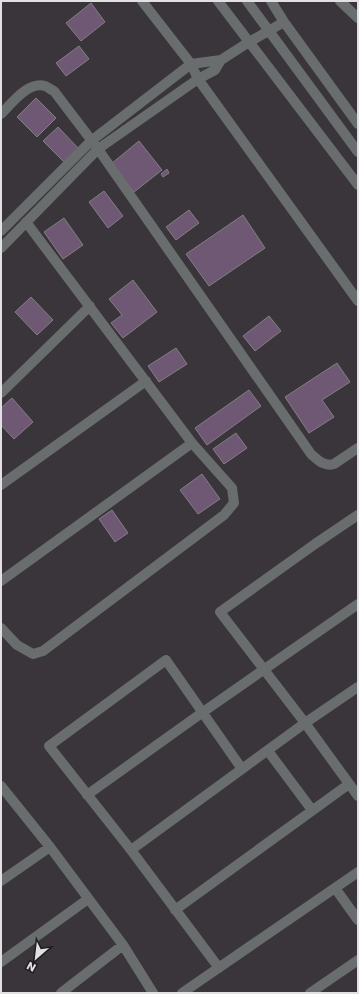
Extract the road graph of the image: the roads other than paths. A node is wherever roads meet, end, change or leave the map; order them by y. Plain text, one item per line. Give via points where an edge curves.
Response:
1 (142, 1) edge
2 (218, 1) edge
3 (247, 1) edge
4 (271, 1) edge
5 (340, 1) edge
6 (358, 17) edge
7 (284, 22) junction
8 (268, 31) junction
9 (249, 42) junction
10 (221, 60) junction
11 (191, 64) junction
12 (198, 79) junction
13 (1, 114) edge
14 (358, 124) edge
15 (91, 141) junction
16 (98, 150) junction
17 (358, 152) edge
18 (358, 185) edge
19 (26, 222) junction
20 (1, 231) edge
21 (1, 248) edge
22 (358, 301) edge
23 (90, 306) junction
24 (146, 381) junction
25 (1, 393) edge
26 (192, 442) junction
27 (358, 448) edge
28 (1, 485) edge
29 (358, 515) edge
30 (1, 581) edge
31 (358, 604) edge
32 (1, 628) edge
33 (264, 669) junction
34 (357, 690) edge
35 (203, 712) junction
36 (306, 723) junction
37 (268, 751) junction
38 (242, 769) junction
39 (349, 784) junction
40 (1, 786) edge
41 (87, 795) junction
42 (358, 796) edge
43 (312, 810) junction
44 (50, 847) junction
45 (131, 850) junction
46 (358, 872) edge
47 (1, 881) edge
48 (335, 888) junction
49 (88, 899) junction
50 (175, 910) junction
51 (358, 920) edge
52 (123, 945) junction
53 (358, 960) edge
54 (1, 962) edge
55 (219, 968) junction
56 (61, 993) edge
57 (153, 993) edge
58 (182, 993) edge
59 (310, 993) edge

1 - 11 street
2 - 9 street
3 - 8 street
4 - 7 street
5 - 6 street
7 - 8 street
7 - 14 street
8 - 9 street
8 - 17 street
9 - 10 street
9 - 18 street
10 - 11 street
10 - 12 street via 215,70
11 - 12 street
11 - 15 street
12 - 16 street
12 - 22 street
13 - 15 street via 34,86 46,86 54,91
15 - 16 street
15 - 20 street
16 - 19 street
16 - 27 street via 311,454 330,466
19 - 21 street
19 - 23 street
23 - 24 street
23 - 25 street
24 - 26 street
24 - 28 street
26 - 30 street
26 - 32 street via 232,488 234,503 224,515 43,651 33,654 17,645
29 - 33 street via 220,612
31 - 33 street
33 - 35 street
33 - 36 street
34 - 36 street
35 - 38 street
35 - 41 street
35 - 41 street via 166,660 49,746
36 - 37 street
36 - 39 street
37 - 38 street
37 - 43 street
38 - 45 street
39 - 42 street
39 - 43 street
40 - 44 street
41 - 45 street
43 - 50 street
44 - 47 street
44 - 49 street
45 - 50 street
46 - 48 street
48 - 51 street
48 - 55 street
49 - 52 street
49 - 54 street
50 - 55 street
52 - 56 street
52 - 57 street
53 - 59 street
55 - 58 street

